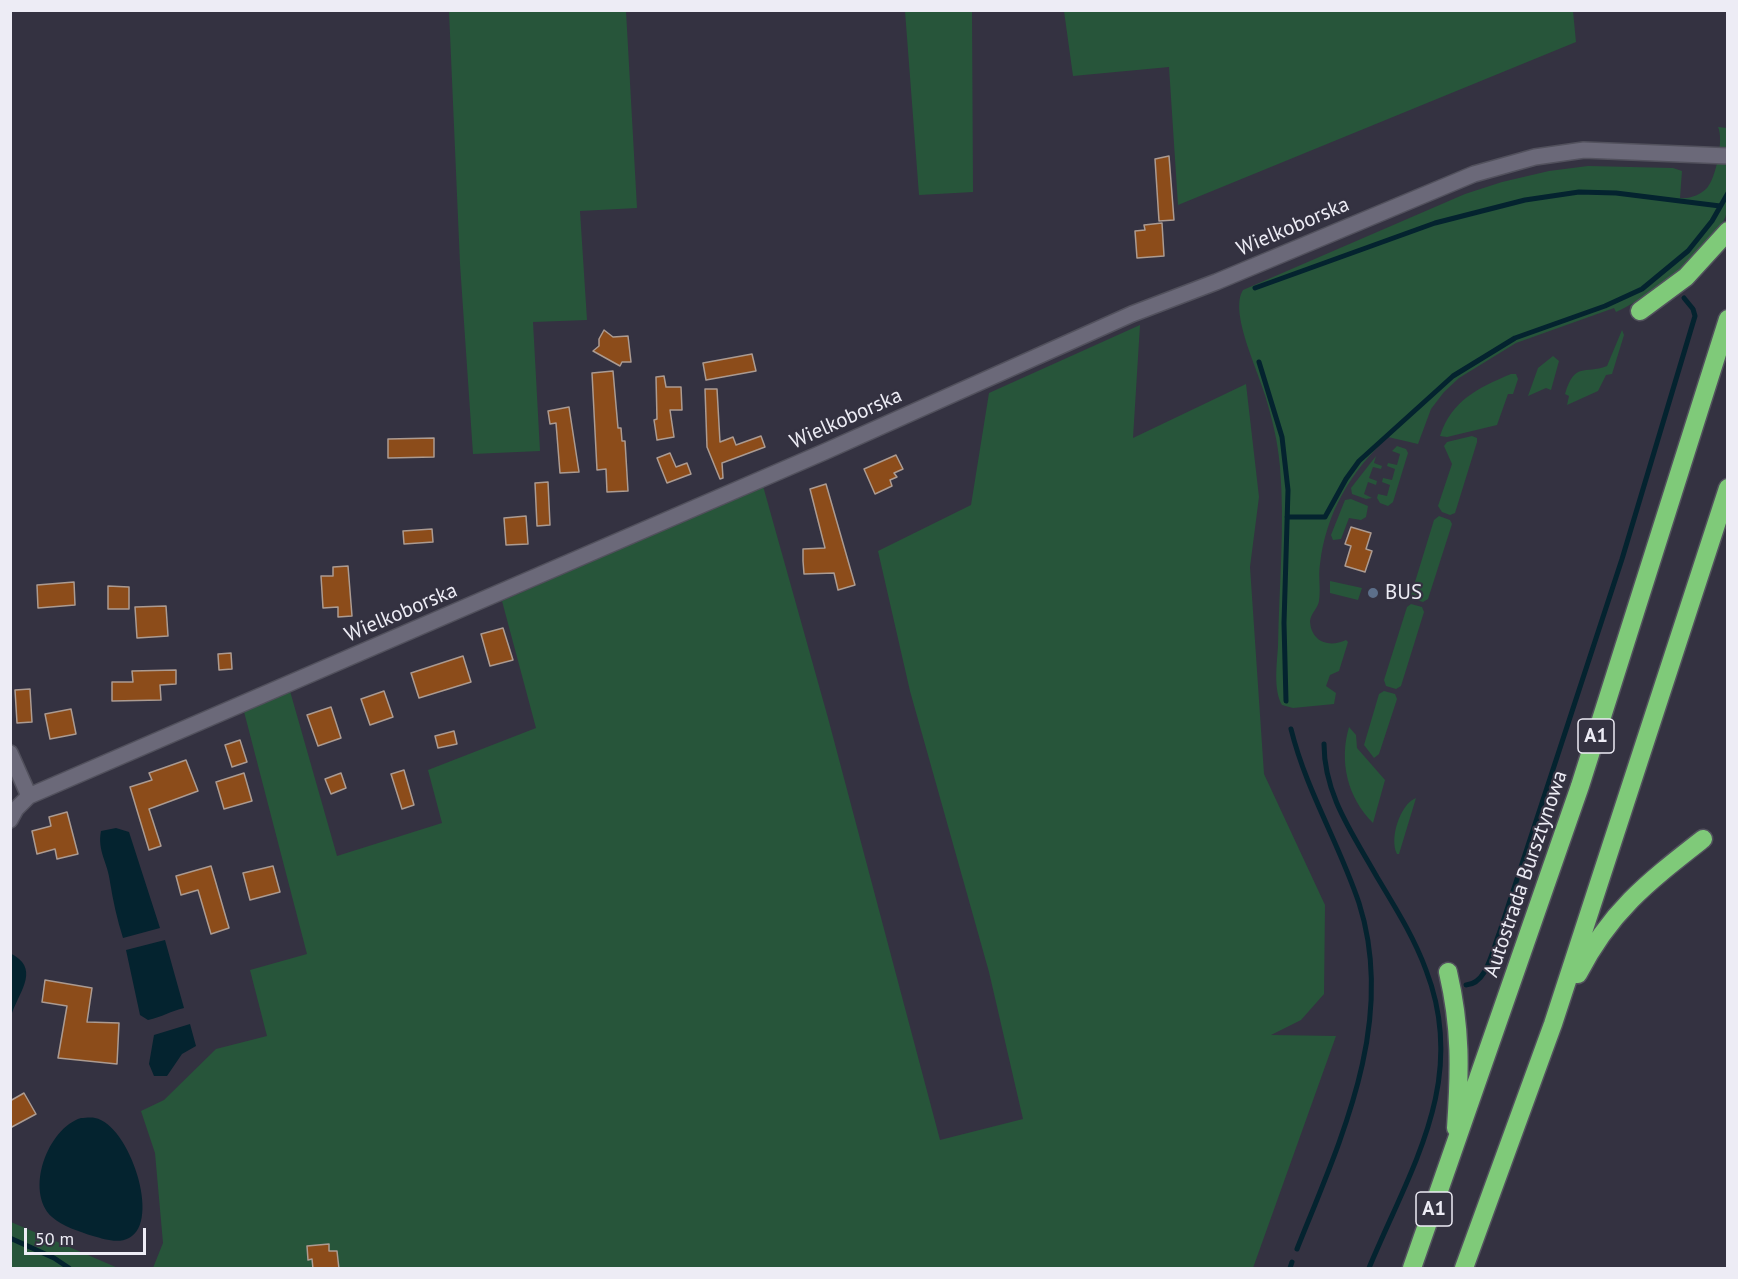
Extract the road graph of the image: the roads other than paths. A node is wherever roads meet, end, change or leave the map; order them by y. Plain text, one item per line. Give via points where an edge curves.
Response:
1 (1722, 156) edge
2 (1728, 231) edge
3 (1640, 311) dead end
4 (1728, 320) edge
5 (1728, 488) edge
6 (10, 753) edge
7 (29, 796) junction
8 (10, 819) edge
9 (1703, 839) dead end
10 (1448, 972) dead end
11 (1553, 1024) junction
12 (1455, 1150) junction
13 (1412, 1269) edge
14 (1464, 1269) edge

1 - 7 street, Wielkoborska via 1584,150 1535,157 1474,174 1132,314 803,462
2 - 3 highway via 1686,277
4 - 12 highway, Autostrada Bursztynowa / A1 via 1583,775
5 - 11 highway, A1
6 - 7 street
7 - 8 street, Wielkoborska
9 - 11 highway via 1622,907 1586,959
10 - 12 highway via 1460,1049
11 - 14 highway, A1
12 - 13 highway, Autostrada Bursztynowa / A1

